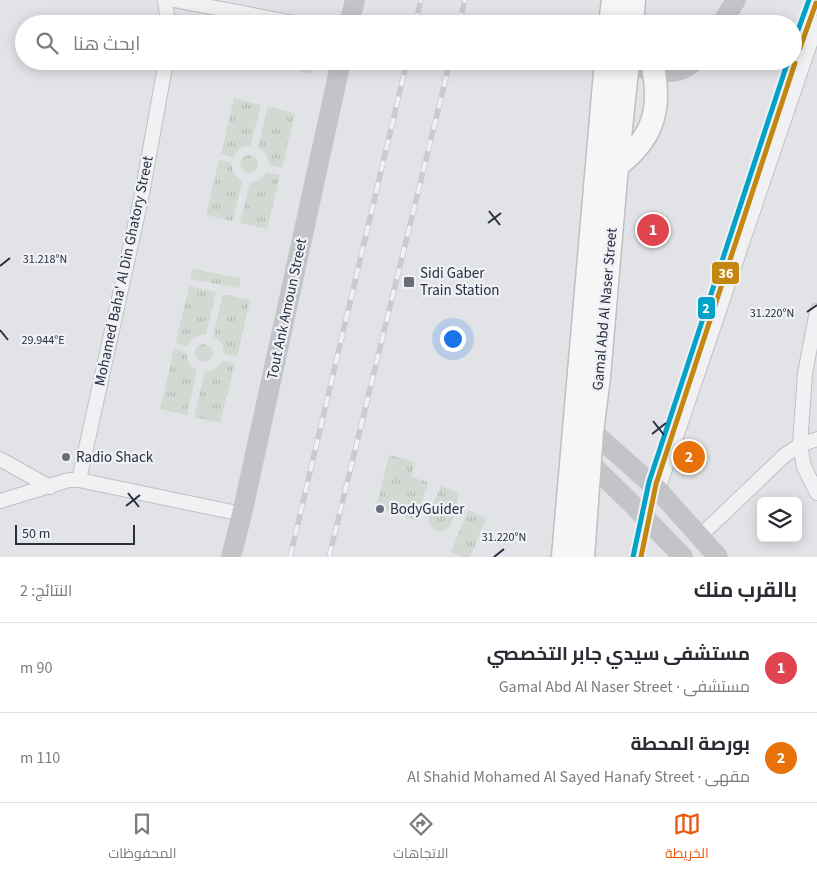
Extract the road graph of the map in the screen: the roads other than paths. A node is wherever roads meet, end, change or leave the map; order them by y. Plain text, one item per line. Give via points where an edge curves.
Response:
1 (165, 0) edge
2 (174, 0) edge
3 (355, 0) edge
4 (613, 0) edge
5 (634, 0) edge
6 (736, 0) edge
7 (167, 15) edge
8 (252, 15) edge
9 (351, 15) edge
10 (611, 15) edge
11 (633, 15) edge
12 (727, 15) edge
13 (817, 23) edge
14 (802, 67) edge
15 (164, 70) edge
16 (339, 70) edge
17 (619, 70) edge
18 (620, 70) edge
19 (647, 70) edge
20 (681, 70) edge
21 (801, 70) edge
22 (654, 72) junction
23 (617, 166) junction
24 (817, 311) edge
25 (574, 416) junction
26 (592, 432) junction
27 (817, 439) edge
28 (800, 445) junction
29 (581, 458) junction
30 (0, 459) edge
31 (79, 480) junction
32 (50, 487) junction
33 (658, 490) junction
34 (817, 493) edge
35 (0, 501) edge
36 (242, 514) junction
37 (700, 536) junction
38 (679, 555) edge
39 (230, 557) edge
40 (563, 557) edge
41 (583, 557) edge
42 (718, 557) edge

1 - 7 street
2 - 8 street
3 - 9 main road
4 - 10 main road
5 - 11 main road
6 - 12 main road
13 - 14 street
15 - 31 street, Mohamed Baha' Al Din Ghatory Street via 142,194
16 - 36 main road, Tout Ank Amoun Street
17 - 25 main road, Gamal Abd Al Naser Street
18 - 23 main road, Gamal Abd Al Naser Street
19 - 22 main road
20 - 22 main road
21 - 33 street
22 - 23 main road via 657,102 654,118 640,145
23 - 26 main road, Gamal Abd Al Naser Street
24 - 28 street via 805,373
25 - 26 main road
25 - 29 main road, Gamal Abd Al Naser Street
26 - 29 main road, Gamal Abd Al Naser Street
26 - 33 main road
27 - 28 street
28 - 34 street via 804,467
28 - 37 street via 785,454
29 - 38 main road
29 - 40 main road, Gamal Abd Al Naser Street
29 - 41 main road, Gamal Abd Al Naser Street via 587,520
30 - 32 street
31 - 32 street
31 - 36 street
32 - 35 street
33 - 37 main road
36 - 39 main road, Tout Ank Amoun Street
37 - 42 main road

